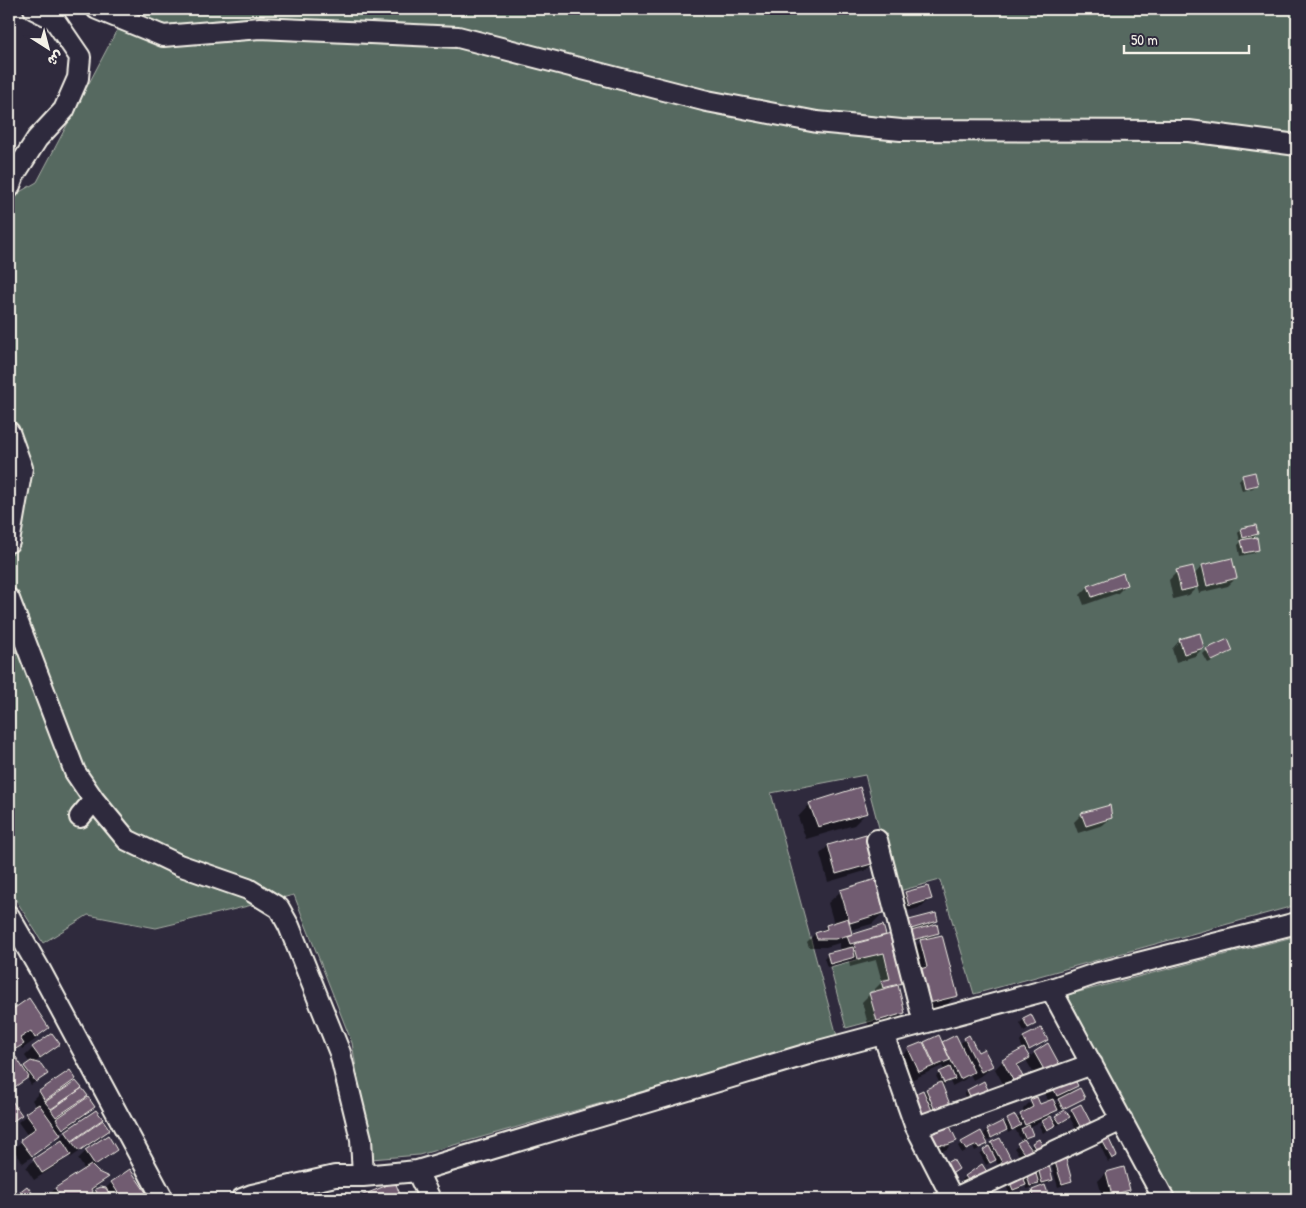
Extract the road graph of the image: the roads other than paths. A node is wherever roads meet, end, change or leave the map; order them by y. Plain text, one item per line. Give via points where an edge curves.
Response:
1 (34, 9) edge
2 (97, 9) edge
3 (1297, 145) edge
4 (9, 188) edge
5 (9, 432) edge
6 (9, 542) edge
7 (9, 599) edge
8 (94, 800) junction
9 (80, 817) dead end
10 (877, 840) dead end
11 (9, 916) edge
12 (1297, 923) edge
13 (1051, 989) junction
14 (924, 1023) junction
15 (883, 1034) junction
16 (1092, 1064) junction
17 (1122, 1120) junction
18 (916, 1127) junction
19 (417, 1171) junction
20 (363, 1176) junction
21 (163, 1199) edge
22 (242, 1199) edge
23 (430, 1199) edge
24 (953, 1199) edge
25 (1164, 1199) edge

1 - 4 street via 54,18 80,58 78,78 64,110 37,139
2 - 3 street via 163,36 260,28 458,37 707,101 817,122 901,130 1190,132
5 - 6 street via 22,468
7 - 8 street via 75,772
8 - 9 street
8 - 20 street via 126,840 179,866 248,889 279,908 340,1053 361,1139
10 - 14 street
11 - 21 street
12 - 13 street via 1095,974
13 - 14 street
13 - 16 street
14 - 15 street
15 - 18 street
15 - 19 street
16 - 17 street
16 - 18 street
17 - 24 street
17 - 25 street
18 - 24 street
19 - 20 street
19 - 23 street
20 - 22 street via 336,1176

